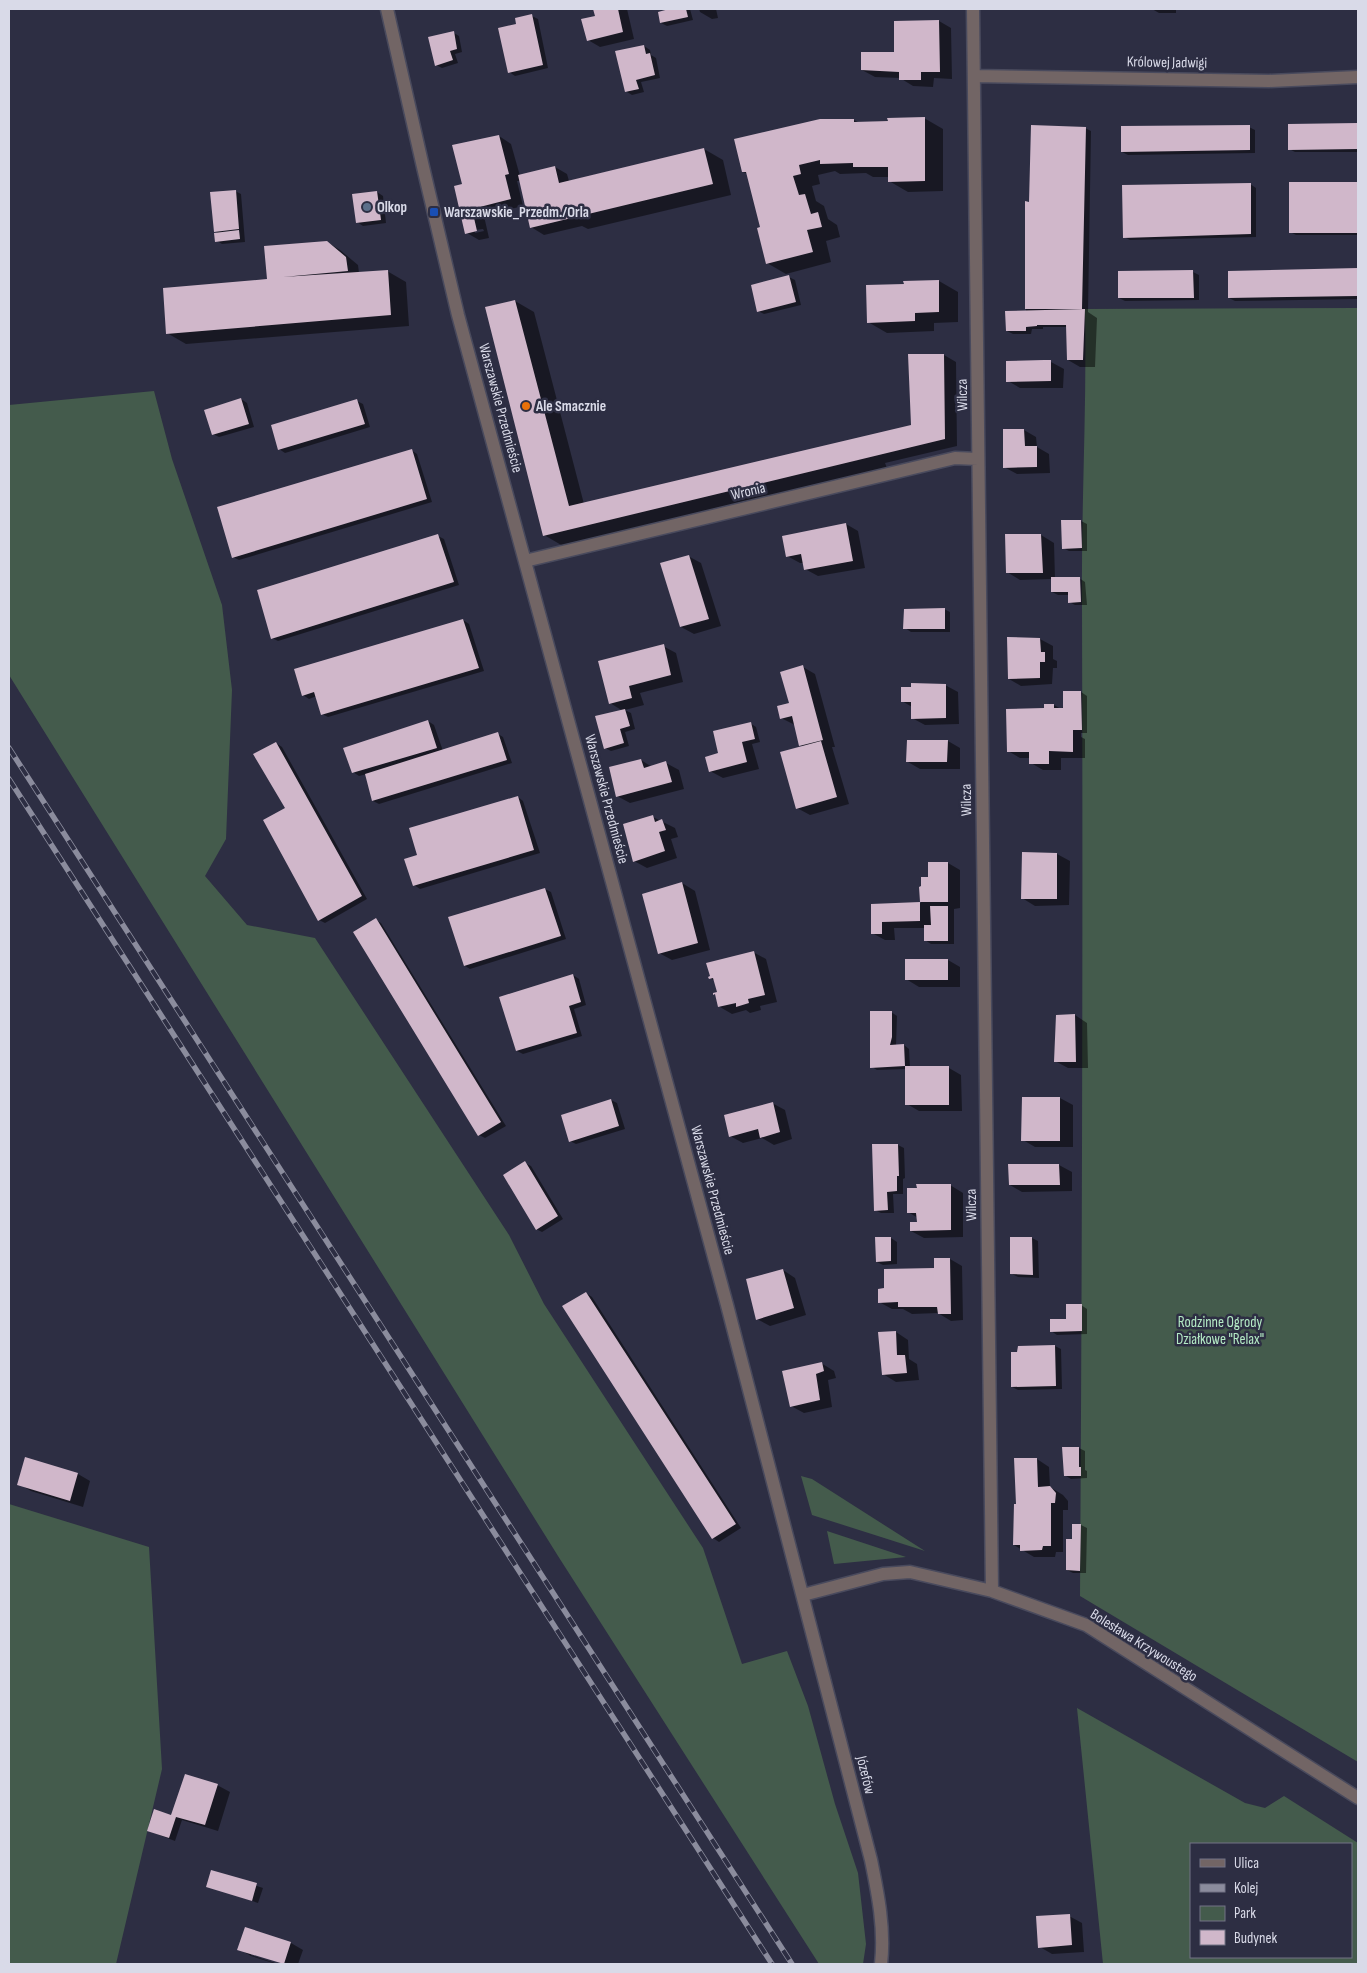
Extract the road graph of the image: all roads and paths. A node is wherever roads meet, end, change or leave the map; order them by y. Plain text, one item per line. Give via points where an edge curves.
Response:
1 (387, 9) edge
2 (973, 9) edge
3 (974, 76) junction
4 (1358, 77) edge
5 (978, 459) junction
6 (526, 561) junction
7 (992, 1591) junction
8 (804, 1595) junction
9 (1358, 1798) edge
10 (881, 1964) edge

1 - 6 street, Warszawskie Przedmieście via 458,315
2 - 3 street, Wilcza
3 - 4 street, Królowej Jadwigi via 1269,80
3 - 5 street, Wilcza
5 - 6 street, Wronia via 955,458
5 - 7 street, Wilcza
6 - 8 street, Warszawskie Przedmieście
7 - 8 street, Bolesława Krzywoustego via 910,1572 883,1574
7 - 9 street, Bolesława Krzywoustego via 1086,1625
8 - 10 street, Józefów via 879,1896

